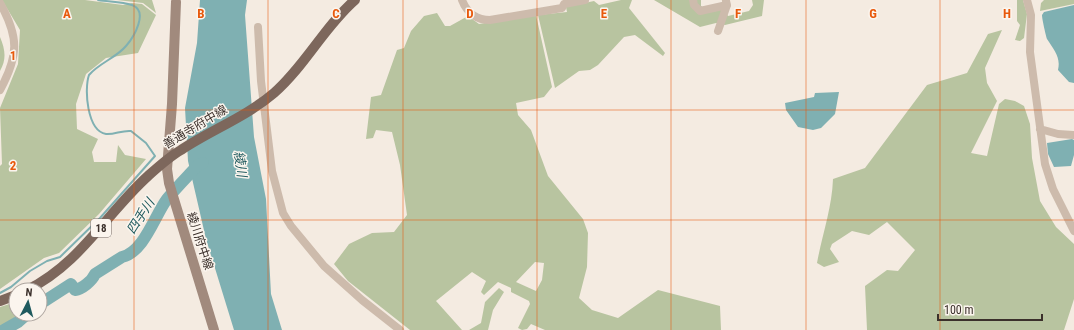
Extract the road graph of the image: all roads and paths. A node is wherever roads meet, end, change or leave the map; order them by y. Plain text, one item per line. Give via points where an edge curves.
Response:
1 (355, 0) edge
2 (462, 0) edge
3 (585, 0) edge
4 (693, 0) edge
5 (1027, 0) edge
6 (176, 1) edge
7 (726, 2) edge
8 (0, 3) edge
9 (258, 27) dead end
10 (718, 31) dead end
11 (0, 90) edge
12 (260, 103) junction
13 (1040, 129) junction
14 (1073, 135) edge
15 (168, 159) junction
16 (1074, 231) edge
17 (42, 282) edge
18 (214, 330) edge
19 (400, 330) edge

1 - 12 main road, 善通寺府中線 / 18 via 298,70
2 - 3 street via 479,20 490,20 562,8 564,4
4 - 7 street via 700,11
5 - 13 street via 1031,15 1030,52
6 - 15 main road, 綾川府中線
7 - 10 street
8 - 11 street via 16,44 14,61
9 - 12 street
12 - 15 main road, 善通寺府中線 / 18
12 - 19 street via 272,171 283,213 291,226 324,266
13 - 14 street
13 - 16 street via 1045,164 1053,189
15 - 17 main road, 善通寺府中線 / 18 via 138,185 78,254
15 - 18 main road, 綾川府中線 via 170,190

